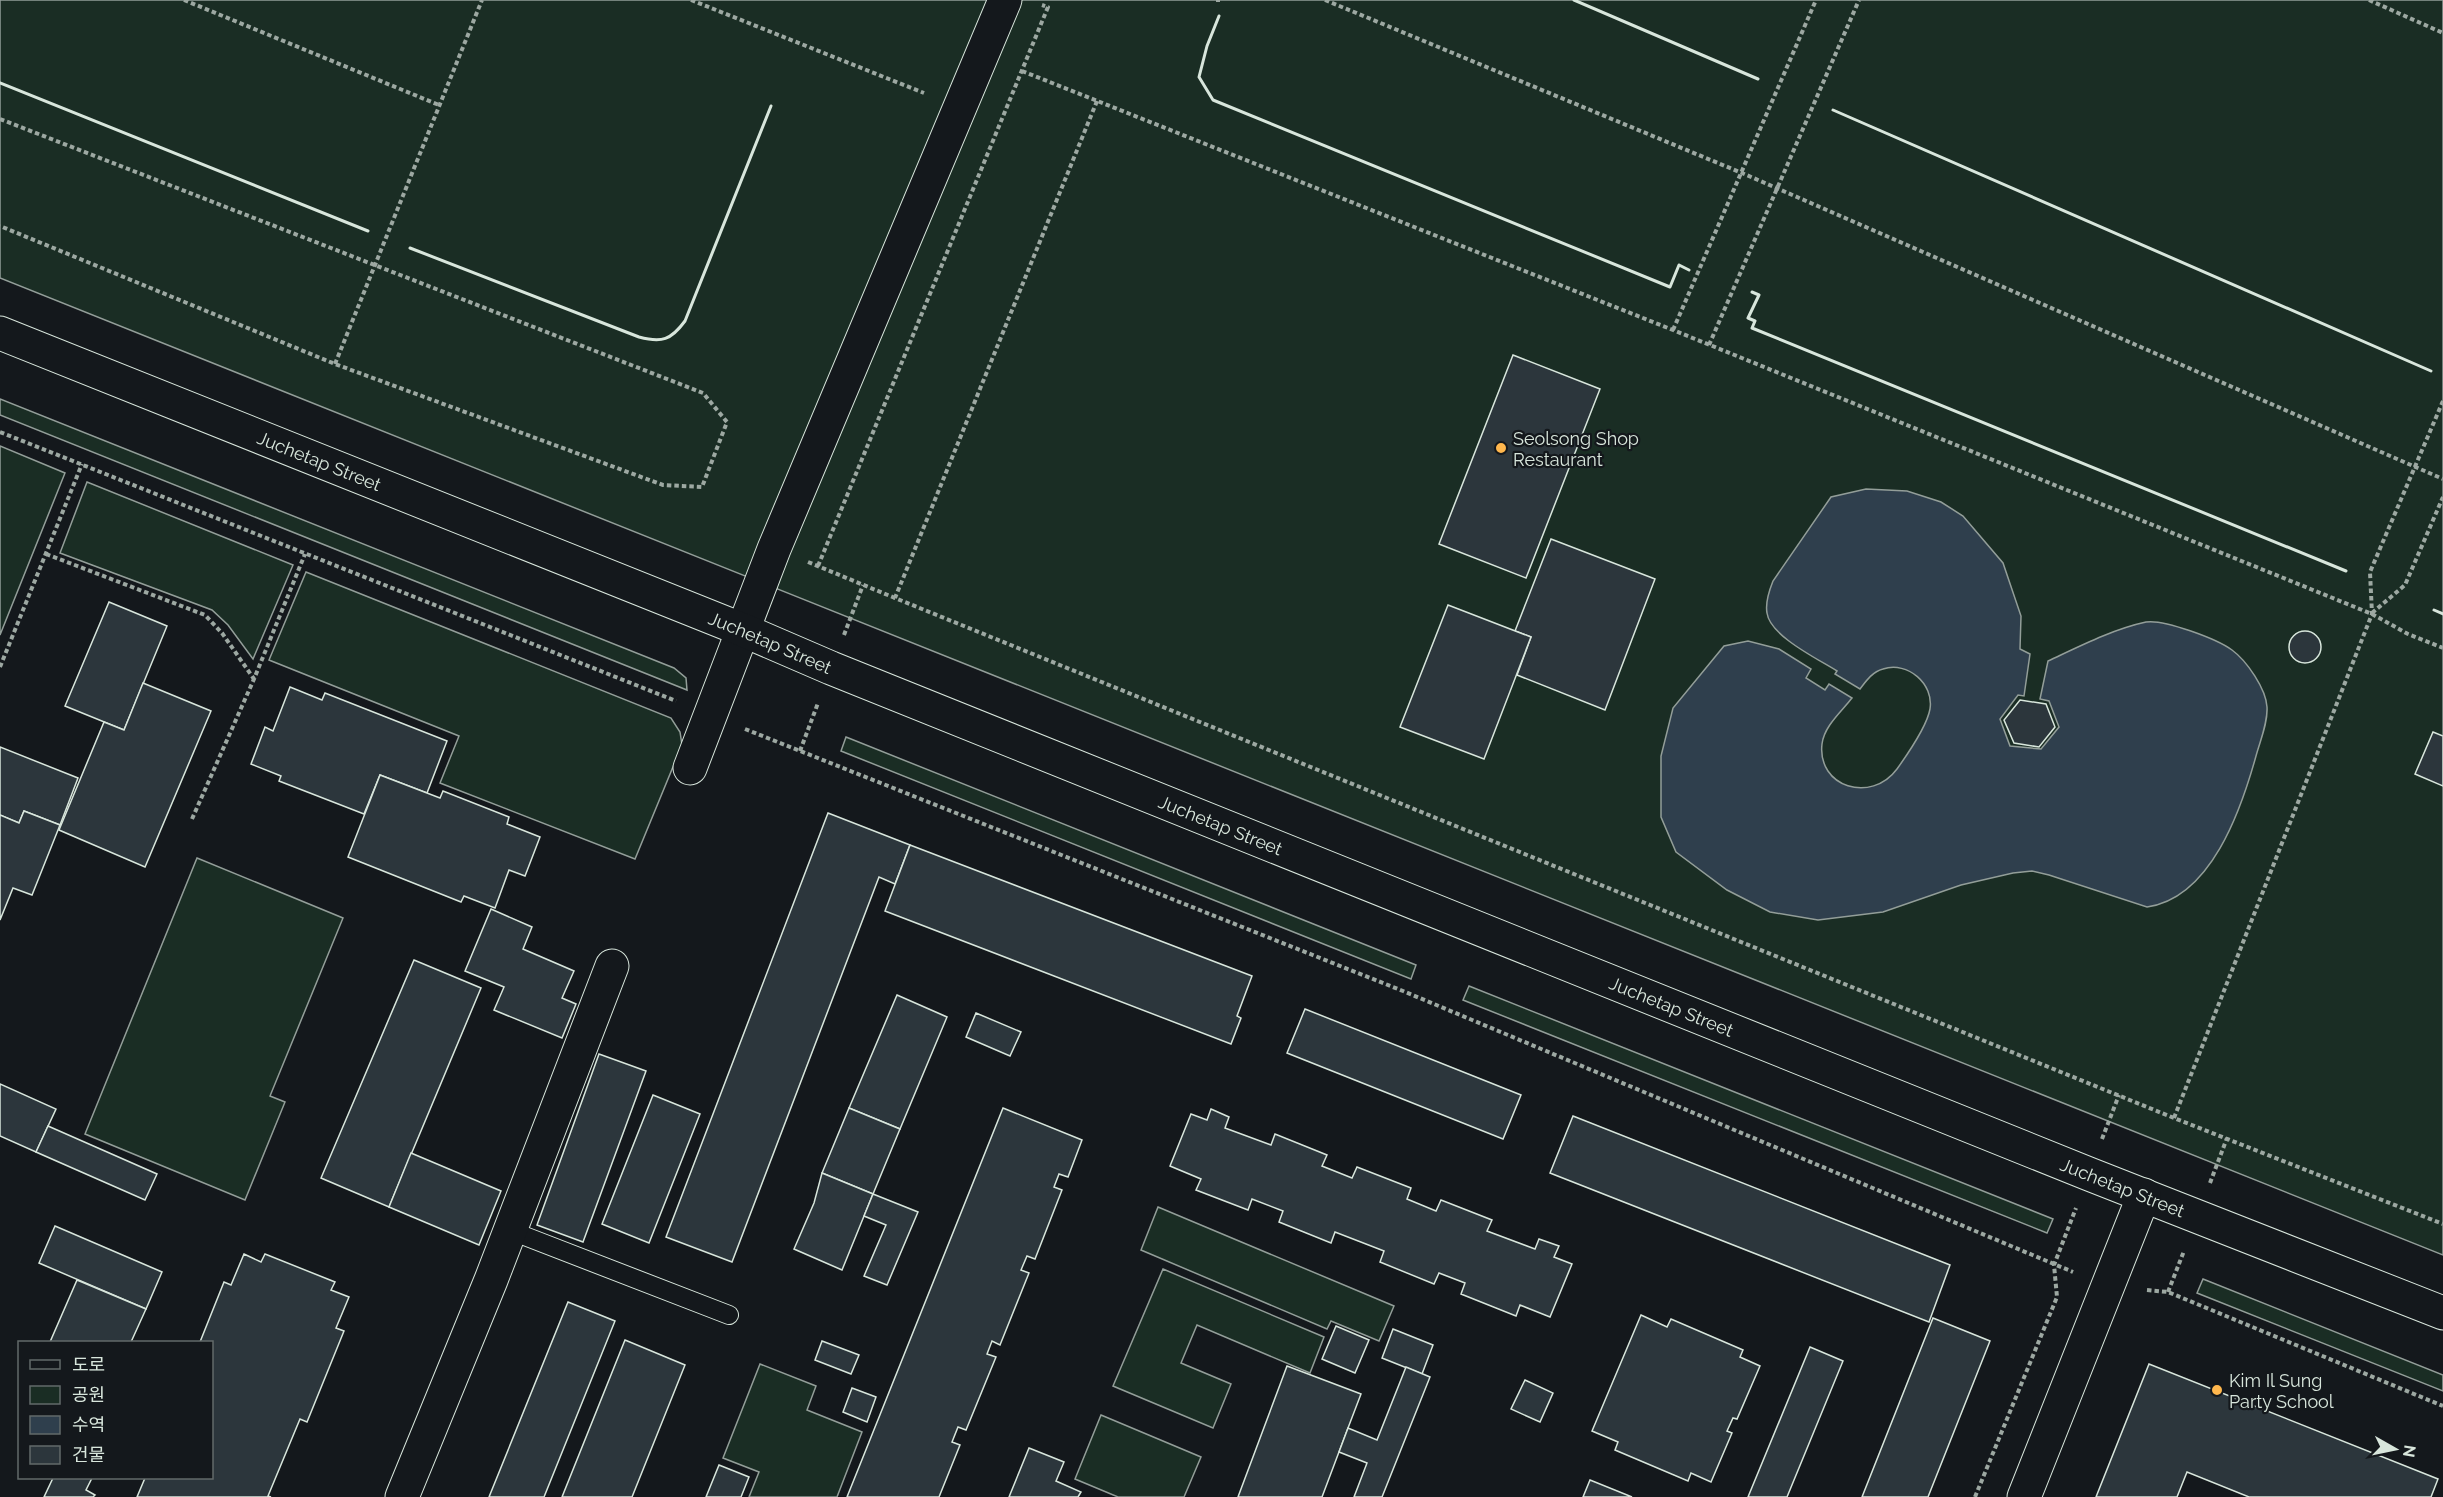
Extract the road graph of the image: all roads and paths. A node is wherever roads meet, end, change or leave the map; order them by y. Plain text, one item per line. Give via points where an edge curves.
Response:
1 (184, 0) edge
2 (482, 0) edge
3 (691, 0) edge
4 (1005, 0) edge
5 (1051, 0) edge
6 (1325, 0) edge
7 (1816, 0) edge
8 (1859, 0) edge
9 (2369, 0) edge
10 (1039, 3) dead end
11 (1048, 7) junction
12 (2443, 33) edge
13 (1022, 72) junction
14 (1097, 101) junction
15 (439, 105) junction
16 (959, 107) junction
17 (0, 119) edge
18 (1000, 124) junction
19 (1742, 173) junction
20 (1777, 188) junction
21 (0, 226) edge
22 (374, 266) junction
23 (1674, 330) junction
24 (0, 333) edge
25 (1709, 345) junction
26 (334, 364) junction
27 (2443, 401) edge
28 (0, 432) edge
29 (82, 464) junction
30 (2414, 466) junction
31 (2443, 479) edge
32 (2443, 497) edge
33 (774, 549) junction
34 (46, 554) junction
35 (305, 554) junction
36 (818, 566) junction
37 (895, 598) junction
38 (2372, 614) junction
39 (743, 630) junction
40 (2443, 648) edge
41 (0, 667) edge
42 (254, 679) junction
43 (710, 715) junction
44 (690, 768) dead end
45 (192, 819) dead end
46 (612, 966) dead end
47 (2174, 1118) junction
48 (2144, 1195) junction
49 (2443, 1224) edge
50 (509, 1230) junction
51 (2054, 1265) junction
52 (2108, 1286) junction
53 (2443, 1313) edge
54 (729, 1315) dead end
55 (2443, 1406) edge
56 (402, 1497) edge
57 (1975, 1497) edge
58 (2024, 1497) edge

1 - 15 path
2 - 15 path
3 - 16 path
4 - 16 main road
5 - 11 path
6 - 19 path
7 - 19 path
8 - 20 path
9 - 12 path
10 - 11 path
11 - 13 path
13 - 14 path
13 - 18 path
14 - 23 path
14 - 37 path
15 - 22 path
16 - 18 path
16 - 33 main road
17 - 22 path
18 - 36 path
19 - 20 path
19 - 23 path
20 - 25 path
20 - 30 path
21 - 26 path
22 - 26 path
22 - 26 path via 703,393 728,422 702,487 663,485
23 - 25 path
24 - 39 main road, Juchetap Street
25 - 38 path
27 - 30 path
28 - 29 path
29 - 34 path
29 - 35 path
30 - 31 path
30 - 38 path via 2370,572
32 - 38 path via 2405,585
33 - 36 path
33 - 39 main road
34 - 41 path
34 - 42 path via 206,615
35 - 42 path
35 - 43 path
36 - 37 path
37 - 47 path
38 - 40 path
38 - 47 path
39 - 43 main road
39 - 48 main road, Juchetap Street
42 - 45 path
43 - 44 main road
43 - 51 path via 1403,991
46 - 50 main road
47 - 49 path
48 - 52 main road
48 - 53 main road, Juchetap Street
50 - 54 lane
50 - 56 main road
51 - 52 path
51 - 57 path via 2057,1297
52 - 55 path via 2168,1292
52 - 58 main road

